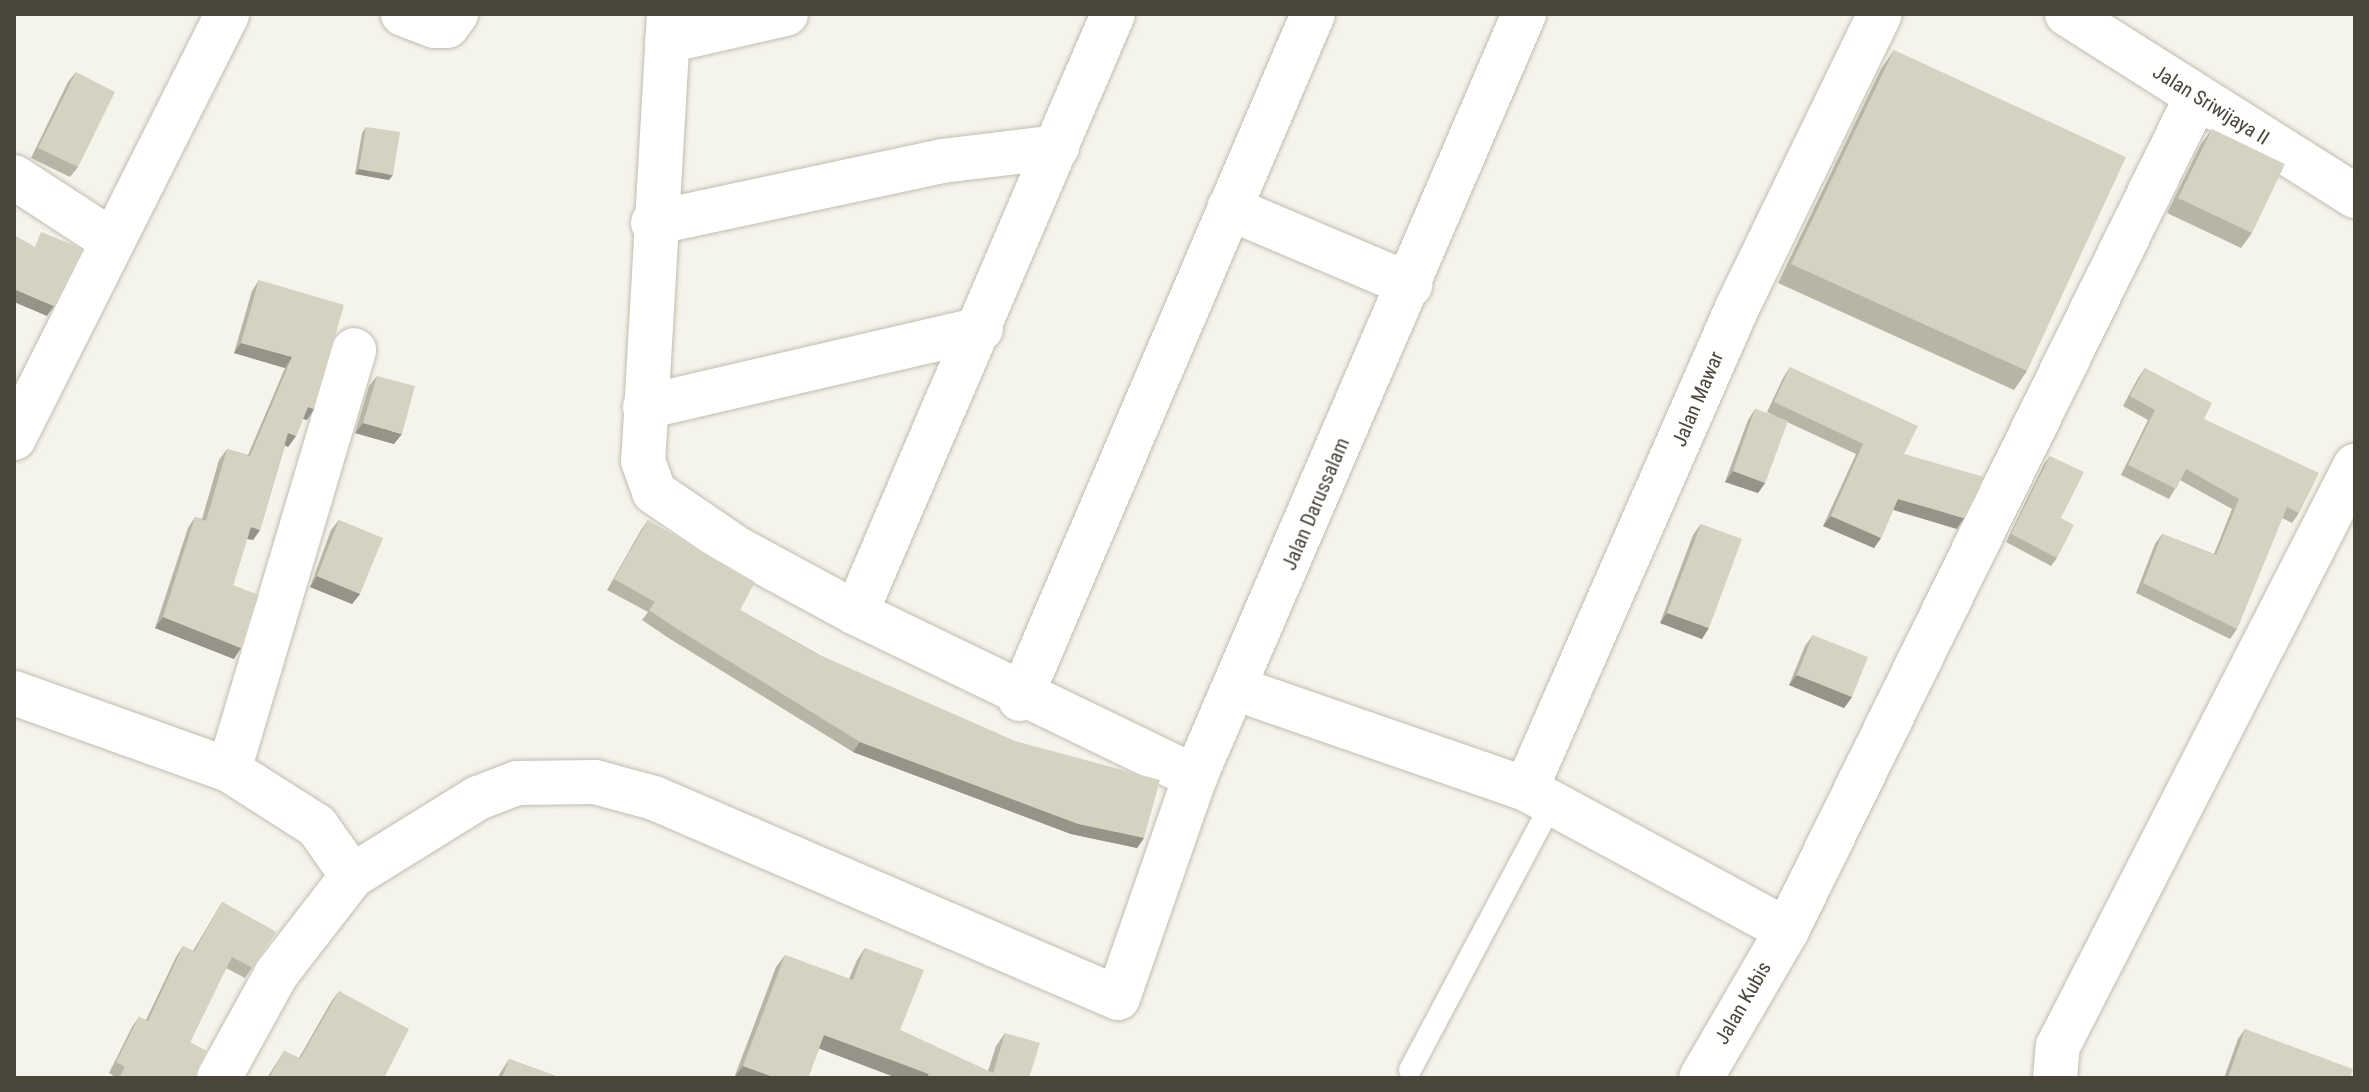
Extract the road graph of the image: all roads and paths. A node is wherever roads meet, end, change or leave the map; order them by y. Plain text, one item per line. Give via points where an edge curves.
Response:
1 (227, 14) edge
2 (403, 14) edge
3 (456, 14) edge
4 (786, 14) edge
5 (1113, 14) edge
6 (1313, 14) edge
7 (1524, 14) edge
8 (1880, 14) edge
9 (2067, 14) edge
10 (668, 28) edge
11 (2197, 96) junction
12 (1057, 147) junction
13 (14, 177) edge
14 (2355, 196) edge
15 (1229, 208) junction
16 (653, 223) junction
17 (109, 239) junction
18 (1410, 285) junction
19 (981, 329) junction
20 (354, 350) dead end
21 (645, 407) junction
22 (14, 438) edge
23 (2355, 466) edge
24 (856, 613) junction
25 (1237, 689) junction
26 (14, 693) edge
27 (1020, 699) junction
28 (229, 770) junction
29 (1195, 777) junction
30 (1538, 797) junction
31 (352, 876) junction
32 (1787, 930) junction
33 (1410, 1070) dead end
34 (219, 1078) edge
35 (1701, 1078) edge
36 (2055, 1078) edge

1 - 17 street
2 - 3 street via 434,26 447,26
4 - 10 street
5 - 12 street
6 - 15 street
7 - 18 street, Jalan Darussalam
8 - 30 street, Jalan Mawar via 1737,308
9 - 11 street, Jalan Sriwijaya II
10 - 16 street
11 - 14 street, Jalan Sriwijaya II
11 - 32 street, Jalan Kubis
12 - 16 street via 942,161
12 - 19 street
13 - 17 street
15 - 18 street
15 - 27 street
16 - 21 street
17 - 22 street
18 - 25 street, Jalan Darussalam
19 - 21 street
19 - 24 street
20 - 28 street
21 - 24 street via 643,461 654,492 738,549
23 - 36 street via 2058,1046
24 - 27 street
25 - 29 street, Jalan Darussalam
25 - 30 street
26 - 28 street
27 - 29 street
28 - 31 street via 317,826
29 - 31 street, Jalan Darussalam via 1118,998 654,798 595,782 517,783 478,798
30 - 32 street
30 - 33 lane
31 - 34 street via 277,973
32 - 35 street, Jalan Kubis

